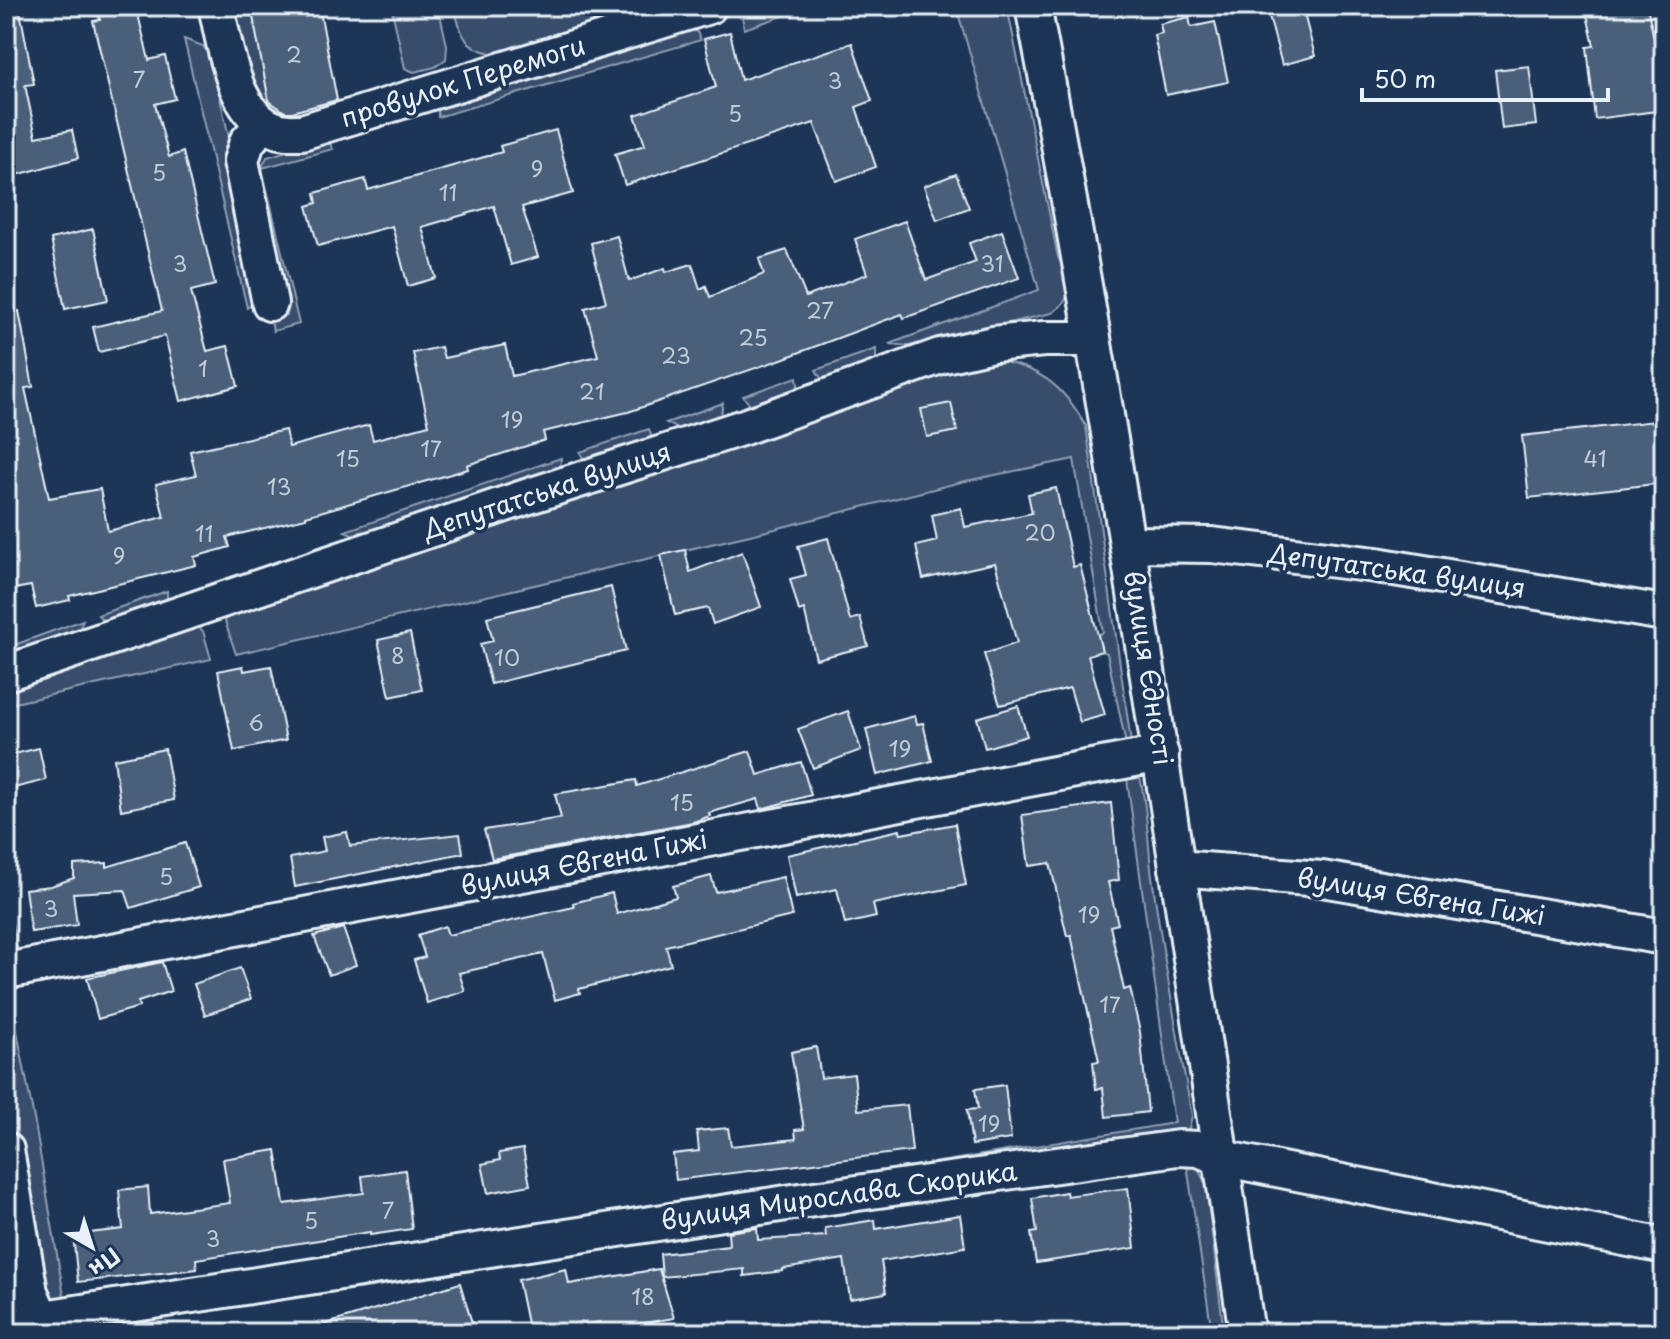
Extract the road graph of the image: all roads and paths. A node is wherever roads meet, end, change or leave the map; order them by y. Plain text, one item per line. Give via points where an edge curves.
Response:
1 (216, 6) edge
2 (709, 6) edge
3 (1033, 6) edge
4 (263, 124) junction
5 (270, 303) dead end
6 (1093, 339) junction
7 (1129, 544) junction
8 (1664, 613) edge
9 (6, 673) edge
10 (1161, 754) junction
11 (1177, 868) junction
12 (1664, 937) edge
13 (6, 971) edge
14 (6, 1150) edge
15 (1221, 1158) junction
16 (1664, 1246) edge
17 (29, 1323) edge
18 (1247, 1333) edge

1 - 4 street via 234,79
2 - 4 street, провулок Перемоги via 302,132
3 - 6 street, вулиця Єдності
4 - 5 street via 247,142 241,161
6 - 7 street, вулиця Єдності
6 - 9 street, Депутатська вулиця via 993,344 940,356 744,427
7 - 8 street, Депутатська вулиця via 1212,545 1376,565
7 - 10 street, вулиця Єдності
10 - 11 street, вулиця Єдності
10 - 13 street, вулиця Євгена Гижі
11 - 12 street, вулиця Євгена Гижі via 1322,879
11 - 15 street, вулиця Єдності
14 - 17 street via 30,1292
15 - 16 street, вулиця Мирослава Скорика
15 - 17 street, вулиця Мирослава Скорика via 1178,1148 793,1202
15 - 18 street, вулиця Єдності

